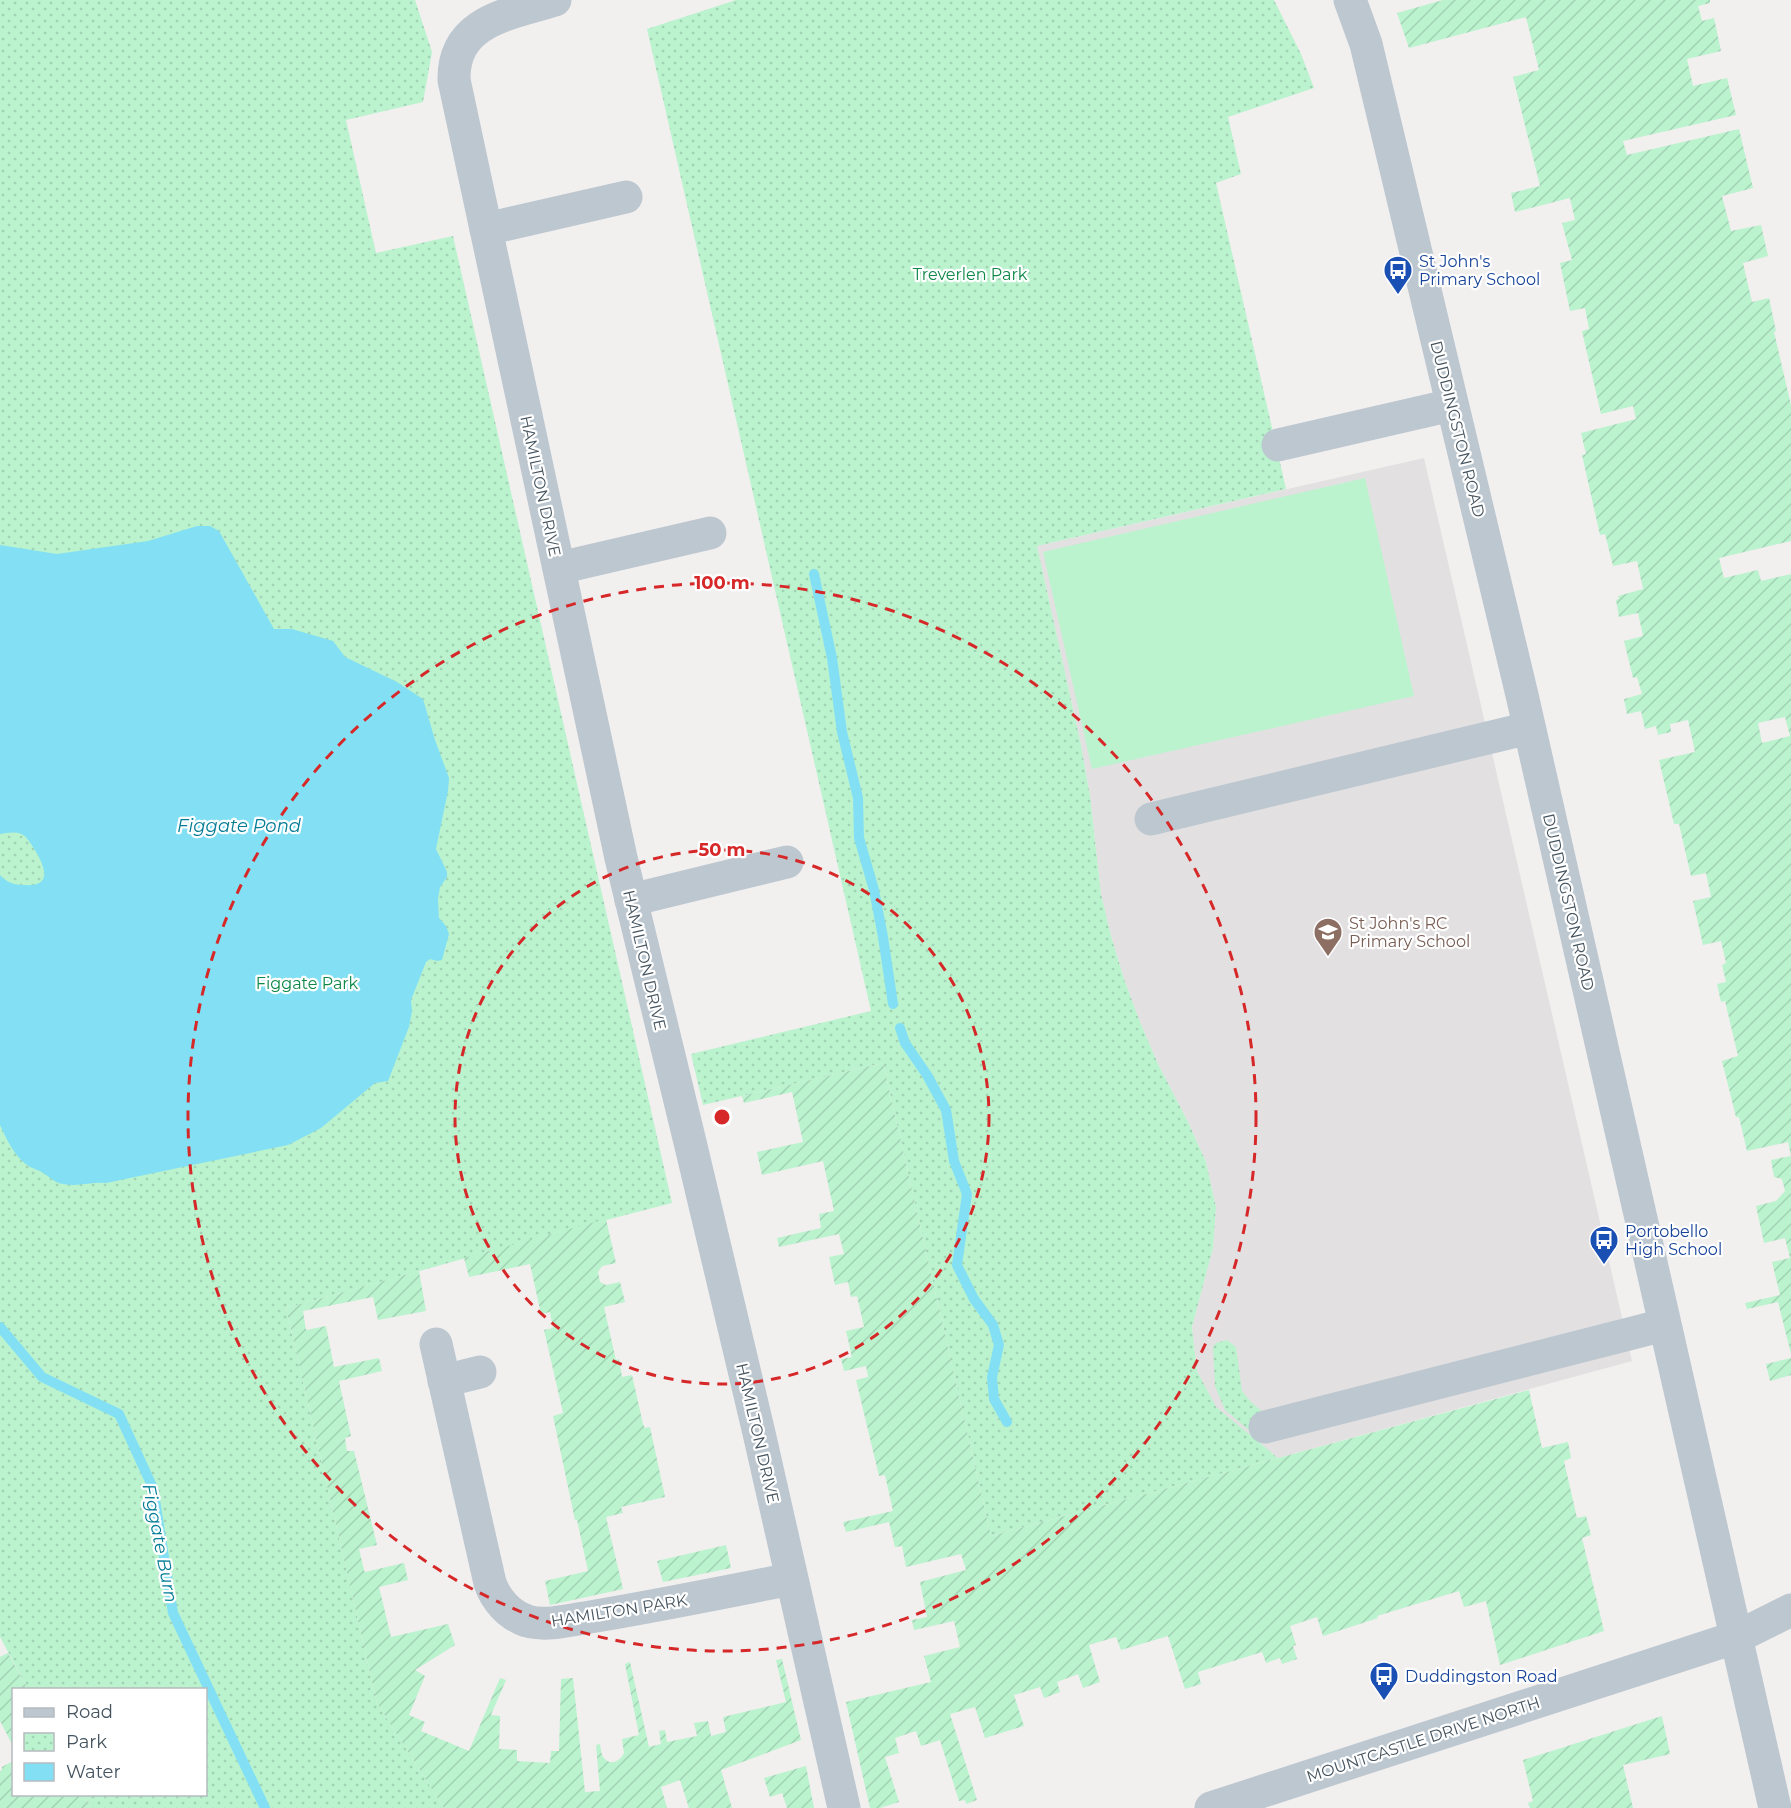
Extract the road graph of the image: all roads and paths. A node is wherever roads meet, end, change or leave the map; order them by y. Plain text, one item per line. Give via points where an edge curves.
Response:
1 (555, 0) edge
2 (1350, 0) edge
3 (626, 197) dead end
4 (486, 229) junction
5 (1452, 405) junction
6 (1278, 445) dead end
7 (710, 533) dead end
8 (559, 568) junction
9 (1529, 728) junction
10 (1151, 819) dead end
11 (787, 862) dead end
12 (631, 900) junction
13 (1664, 1325) junction
14 (436, 1344) dead end
15 (480, 1372) dead end
16 (444, 1381) junction
17 (1265, 1427) dead end
18 (791, 1579) junction
19 (1791, 1610) edge
20 (1737, 1637) junction
21 (844, 1808) edge
22 (1211, 1808) edge
23 (1775, 1808) edge

1 - 4 street, HAMILTON DRIVE via 479,27 459,50 455,63 454,80
2 - 5 street, DUDDINGSTON ROAD via 1366,44
3 - 4 street
4 - 8 street, HAMILTON DRIVE
5 - 6 street
5 - 9 street, DUDDINGSTON ROAD
7 - 8 street
8 - 12 street, HAMILTON DRIVE
9 - 10 street
9 - 13 street, DUDDINGSTON ROAD
11 - 12 street
12 - 18 street, HAMILTON DRIVE
13 - 17 street
13 - 20 street, DUDDINGSTON ROAD
14 - 16 street, HAMILTON PARK
15 - 16 street
16 - 18 street, HAMILTON PARK via 490,1583 496,1597 514,1614 533,1622 549,1623
18 - 21 street, HAMILTON DRIVE
19 - 20 street, MOUNTCASTLE DRIVE NORTH
20 - 22 street, MOUNTCASTLE DRIVE NORTH
20 - 23 street, DUDDINGSTON ROAD

